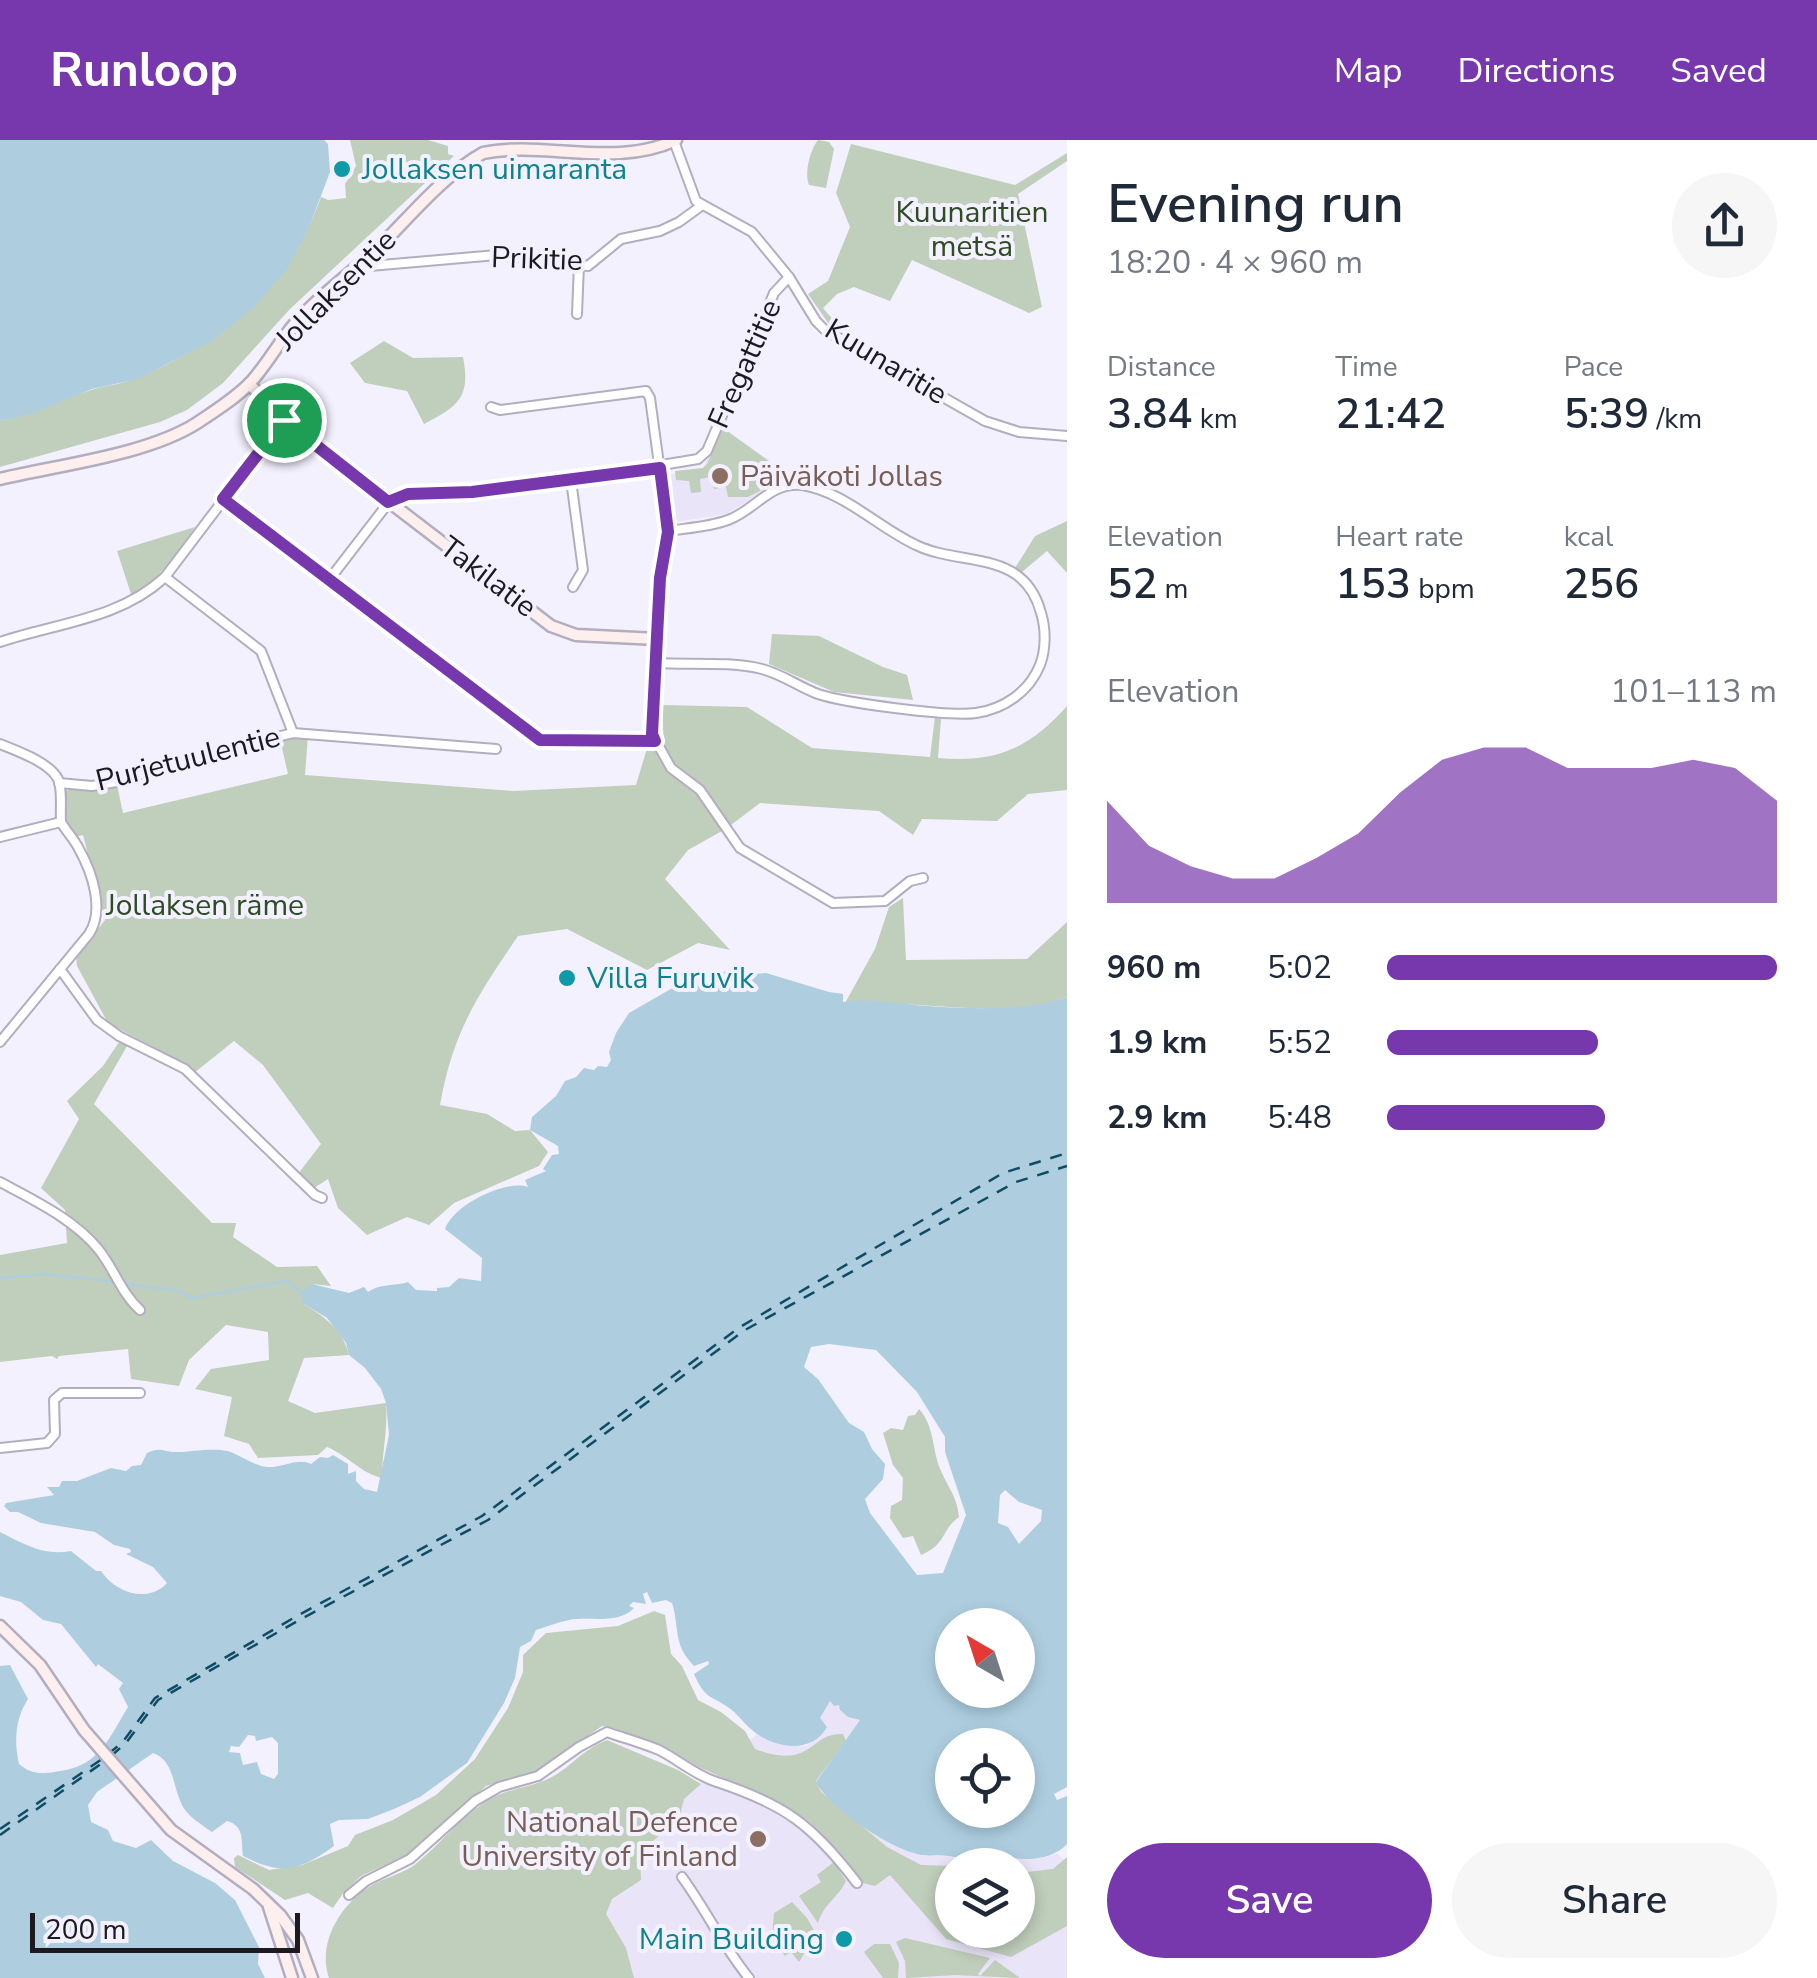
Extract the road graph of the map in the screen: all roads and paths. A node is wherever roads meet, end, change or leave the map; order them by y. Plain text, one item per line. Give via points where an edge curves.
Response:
1 (675, 141) edge
2 (701, 206) junction
3 (579, 265) junction
4 (358, 266) junction
5 (789, 276) junction
6 (577, 314) dead end
7 (249, 384) junction
8 (490, 407) dead end
9 (284, 420) junction
10 (1067, 436) edge
11 (660, 468) junction
12 (0, 480) edge
13 (571, 480) junction
14 (223, 499) junction
15 (388, 502) junction
16 (668, 532) junction
17 (165, 577) junction
18 (329, 580) junction
19 (573, 587) dead end
20 (657, 639) junction
21 (0, 642) edge
22 (656, 663) junction
23 (293, 733) junction
24 (655, 741) junction
25 (0, 744) edge
26 (496, 749) dead end
27 (60, 783) junction
28 (61, 822) junction
29 (0, 836) edge
30 (923, 878) dead end
31 (60, 969) junction
32 (0, 1042) edge
33 (0, 1182) edge
34 (322, 1198) dead end
35 (140, 1310) dead end
36 (140, 1393) dead end
37 (0, 1448) edge
38 (0, 1626) edge
39 (682, 1877) dead end
40 (857, 1883) dead end
41 (349, 1895) dead end
42 (267, 1901) junction
43 (292, 1978) edge
44 (312, 1978) edge
45 (749, 1978) edge

1 - 2 street
1 - 4 main road, Jollaksentie via 625,152 528,141 494,148 452,176
2 - 3 street, Prikitie via 660,231 621,239 594,263
2 - 5 street, Kuunaritie via 752,232
3 - 4 street, Prikitie via 497,255
3 - 6 street
4 - 7 main road, Jollaksentie via 303,314
5 - 10 street, Kuunaritie via 826,330 1003,428
5 - 11 street, Fregattitie via 774,293 707,451 693,462
7 - 9 main road, Takilatie
7 - 12 main road, Jollaksentie via 179,434
8 - 11 street via 646,390
9 - 14 street
9 - 15 main road, Takilatie
11 - 13 street, Fregattitie
11 - 16 street
13 - 15 street, Fregattitie via 408,494
13 - 19 street via 583,570
14 - 17 street
14 - 18 street
15 - 18 street
15 - 20 main road, Takilatie via 559,630
16 - 20 street
16 - 22 street via 729,520 776,489 812,488 926,550 988,560 1014,574 1040,609 1044,652 1034,677 1013,699 971,714 830,697 760,668
17 - 21 street via 123,606
17 - 23 street via 260,651
18 - 24 street via 540,740
20 - 22 street
22 - 24 street
23 - 26 street, Purjetuulentie
23 - 27 street, Purjetuulentie via 116,782
24 - 30 street via 740,848 833,902 885,901
25 - 27 street
27 - 28 street
28 - 29 street
28 - 31 street via 82,854 98,912
31 - 32 street
31 - 34 street via 104,1026 185,1069
33 - 35 street via 87,1236
36 - 37 street via 62,1393 54,1400 55,1434 47,1443
38 - 42 main road via 51,1678 101,1750 185,1843
39 - 45 street
40 - 41 street via 792,1814 606,1732 538,1776 475,1801 410,1859
42 - 43 main road
42 - 44 main road via 298,1940

